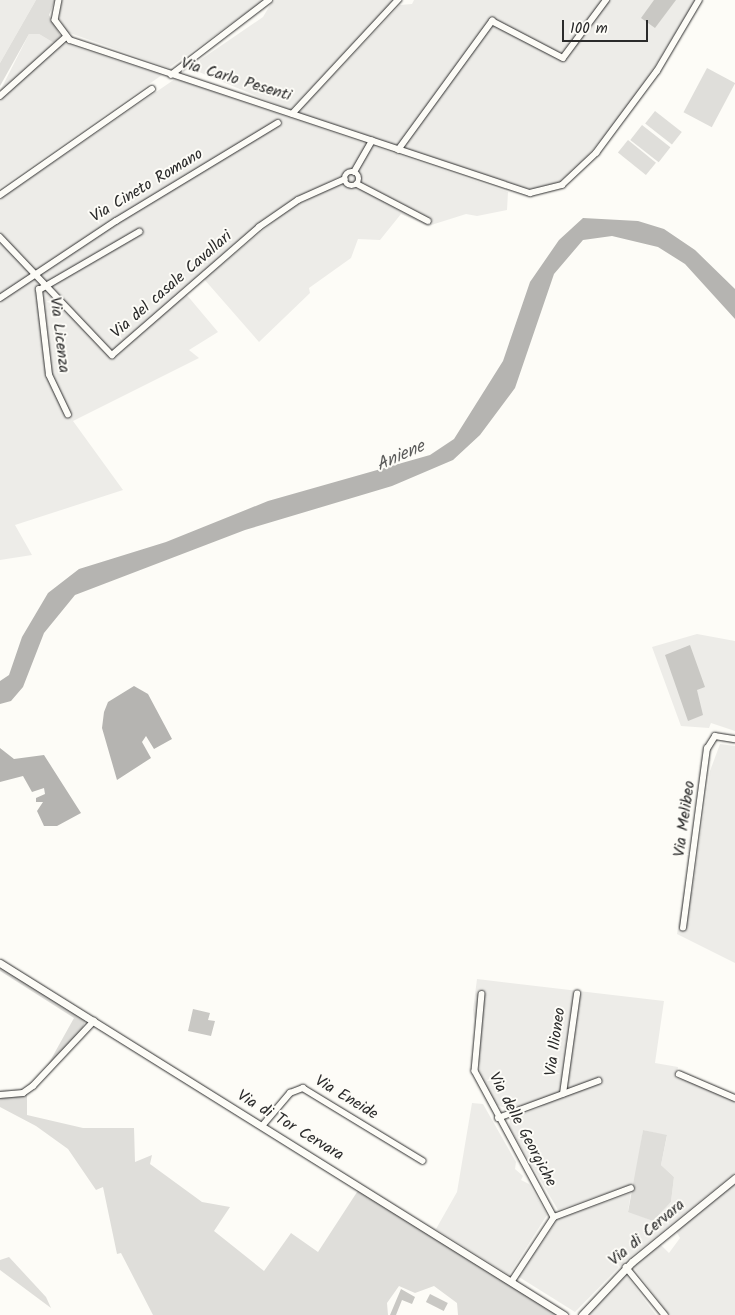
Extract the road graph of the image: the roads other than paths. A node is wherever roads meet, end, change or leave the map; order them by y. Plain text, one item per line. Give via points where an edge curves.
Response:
1 (59, 0) edge
2 (269, 0) edge
3 (398, 0) edge
4 (606, 0) edge
5 (699, 0) edge
6 (66, 37) junction
7 (171, 75) junction
8 (152, 89) dead end
9 (0, 96) edge
10 (292, 114) junction
11 (278, 123) dead end
12 (372, 141) junction
13 (398, 150) junction
14 (354, 172) junction
15 (345, 179) junction
16 (356, 184) junction
17 (0, 195) edge
18 (428, 221) dead end
19 (139, 232) dead end
20 (0, 237) edge
21 (33, 274) junction
22 (43, 285) junction
23 (0, 298) edge
24 (68, 415) dead end
25 (735, 739) edge
26 (683, 928) dead end
27 (0, 963) edge
28 (482, 994) dead end
29 (577, 994) dead end
30 (94, 1020) junction
31 (680, 1074) dead end
32 (598, 1081) dead end
33 (562, 1094) junction
34 (0, 1095) edge
35 (735, 1098) edge
36 (498, 1118) junction
37 (263, 1125) junction
38 (423, 1161) dead end
39 (735, 1178) edge
40 (631, 1188) dead end
41 (554, 1217) junction
42 (626, 1267) junction
43 (512, 1281) junction
44 (564, 1315) edge
45 (582, 1315) edge
46 (665, 1315) edge

1 - 6 street via 55,20
2 - 7 street
3 - 10 street, Via Carlo Pesenti
4 - 13 street via 563,58 492,21
5 - 13 street via 632,108 580,171 556,188 522,192
6 - 7 street, Via Carlo Pesenti
6 - 9 street
7 - 10 street, Via Carlo Pesenti
8 - 17 street
10 - 12 street
11 - 21 street, Via Cineto Romano
12 - 13 street
12 - 14 street
14 - 15 street
14 - 16 street via 359,178
15 - 16 street via 348,184
15 - 22 street, Via del casale Cavallari via 298,200 259,227 112,355
16 - 18 street
19 - 22 street
20 - 21 street, Via del casale Cavallari
21 - 22 street, Via del casale Cavallari
21 - 23 street, Via Cineto Romano
22 - 24 street, Via Licenza via 39,295 49,375
25 - 26 street, Via Melibeo via 715,736 707,749
27 - 30 street, Via di Tor Cervara
28 - 36 street, Via delle Georgiche via 475,1071
29 - 33 street, Via Ilioneo
30 - 34 street via 33,1086 20,1093
30 - 37 street, Via di Tor Cervara
31 - 35 street
32 - 33 street
33 - 36 street
36 - 41 street, Via delle Georgiche
37 - 38 street, Via Eneide via 290,1093 303,1088
37 - 43 street, Via di Tor Cervara
39 - 42 street, Via di Cervara
40 - 41 street
41 - 43 street
42 - 45 street, Via di Cervara
42 - 46 street
43 - 44 street, Via di Tor Cervara

